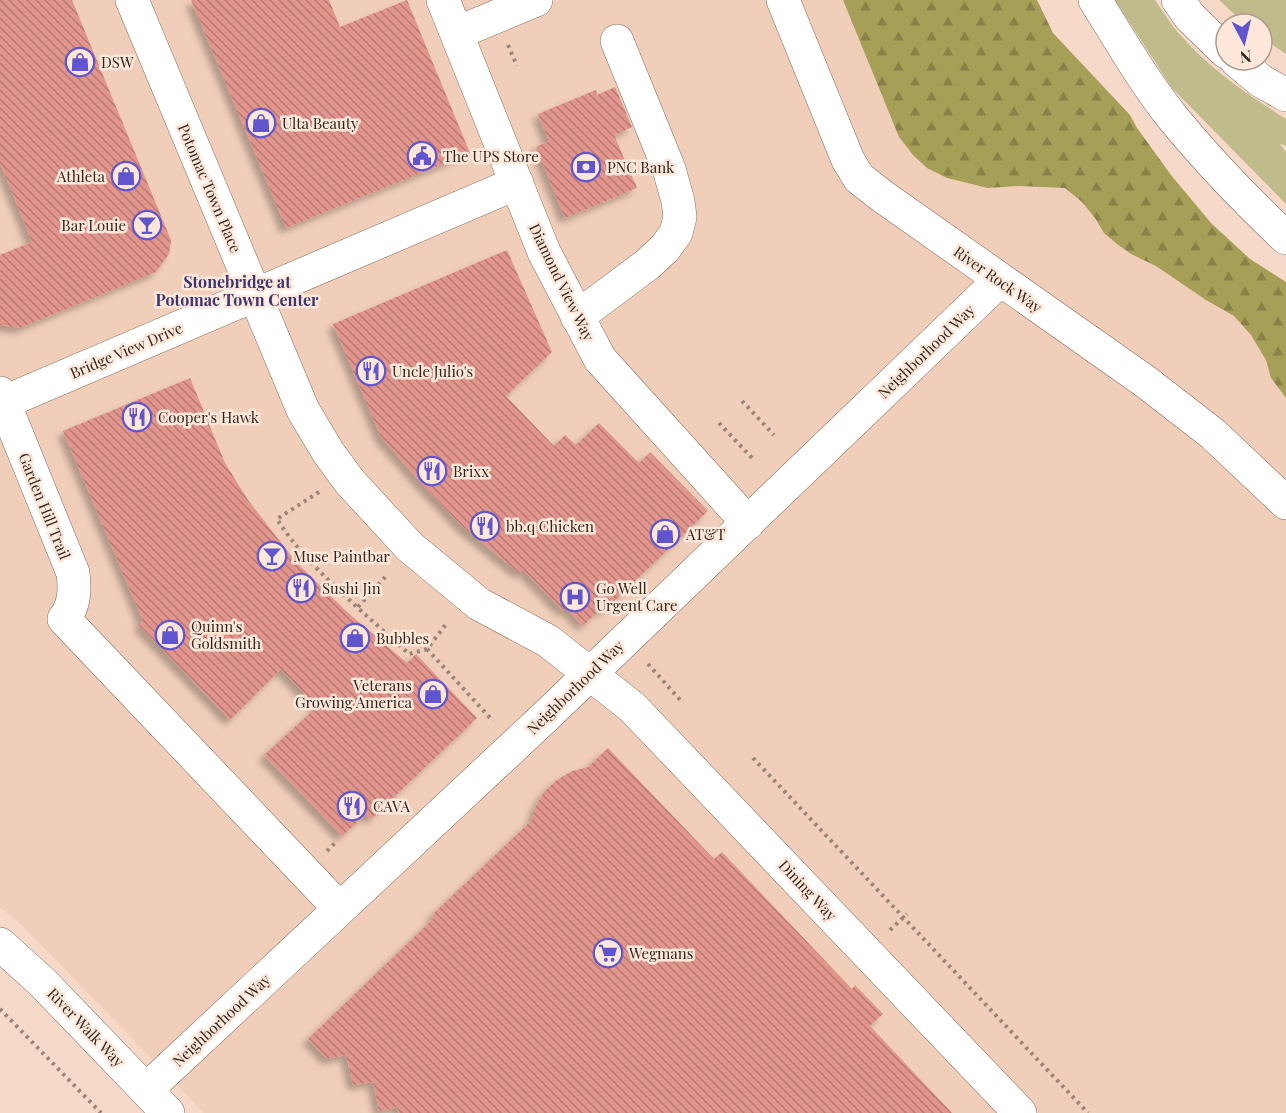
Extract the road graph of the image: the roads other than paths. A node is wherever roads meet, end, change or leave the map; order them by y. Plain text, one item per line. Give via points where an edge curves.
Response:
1 (132, 0) edge
2 (443, 0) edge
3 (536, 0) edge
4 (783, 0) edge
5 (1095, 0) edge
6 (1178, 0) edge
7 (457, 33) junction
8 (1214, 40) edge
9 (617, 41) dead end
10 (1250, 72) edge
11 (1286, 95) edge
12 (516, 183) junction
13 (1286, 238) edge
14 (1000, 280) junction
15 (255, 295) junction
16 (577, 317) junction
17 (1, 400) edge
18 (1286, 503) edge
19 (747, 523) junction
20 (589, 674) junction
21 (339, 909) junction
22 (0, 944) edge
23 (146, 1090) junction
24 (168, 1113) edge
25 (1020, 1113) edge

1 - 15 main road, Potomac Town Place
2 - 7 main road, Diamond View Way
3 - 7 main road
4 - 14 main road, River Rock Way via 848,160 859,178
5 - 13 main road via 1172,117 1235,189
6 - 8 main road
7 - 12 main road, Diamond View Way
9 - 16 main road via 669,169 680,217 665,248
10 - 11 main road
12 - 15 main road, Bridge View Drive
12 - 16 main road, Diamond View Way via 544,252
14 - 18 main road, River Rock Way via 1181,409
14 - 19 main road, Neighborhood Way
15 - 17 main road, Bridge View Drive
15 - 20 main road, Potomac Town Place via 303,410 350,482 410,547 479,604 548,641
16 - 19 main road, Diamond View Way via 600,359
17 - 21 main road, Garden Hill Trail via 73,573 75,592 64,619
19 - 20 main road, Neighborhood Way
20 - 21 main road, Neighborhood Way
20 - 25 main road, Dining Way via 654,728
21 - 23 main road, Neighborhood Way
22 - 23 main road, River Walk Way
23 - 24 main road, River Walk Way

